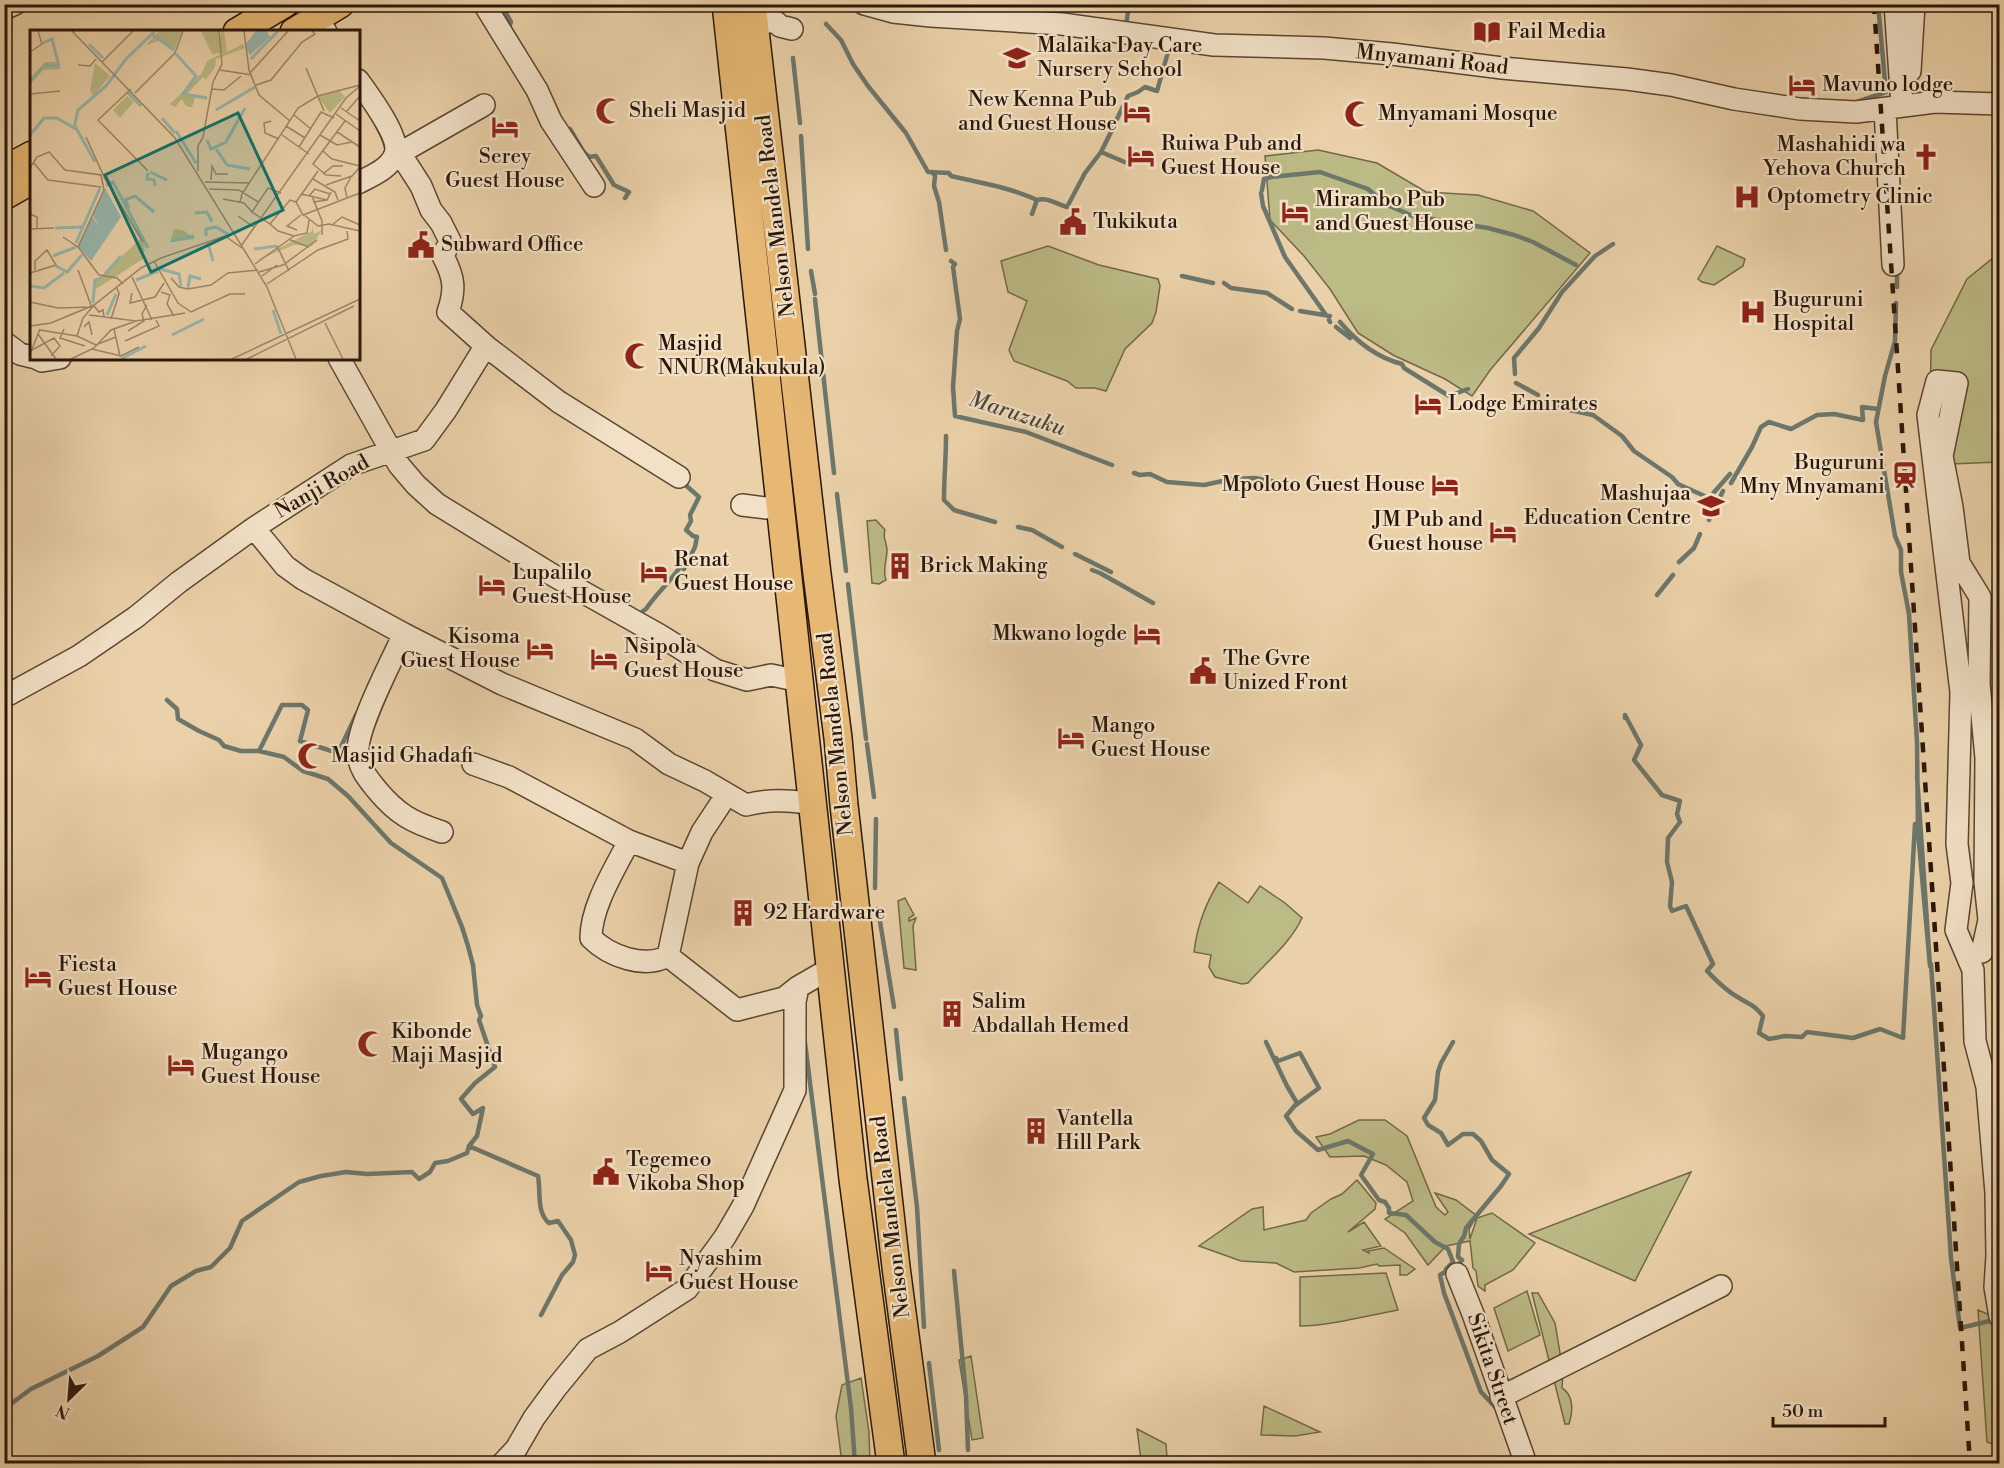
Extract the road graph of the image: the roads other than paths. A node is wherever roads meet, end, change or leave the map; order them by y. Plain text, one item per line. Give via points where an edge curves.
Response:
1 (15, 4) edge
2 (284, 4) edge
3 (340, 4) edge
4 (484, 4) edge
5 (726, 4) edge
6 (864, 4) edge
7 (1895, 4) edge
8 (1914, 4) edge
9 (4, 9) edge
10 (753, 13) edge
11 (311, 22) edge
12 (792, 28) dead end
13 (240, 30) edge
14 (360, 83) edge
15 (2000, 104) edge
16 (484, 105) dead end
17 (1899, 106) junction
18 (398, 150) junction
19 (30, 156) edge
20 (4, 170) edge
21 (30, 181) edge
22 (360, 182) edge
23 (594, 186) dead end
24 (4, 196) edge
25 (1893, 265) dead end
26 (4, 342) edge
27 (487, 347) junction
28 (30, 357) edge
29 (340, 360) edge
30 (390, 450) junction
31 (679, 477) dead end
32 (742, 505) dead end
33 (766, 507) dead end
34 (254, 528) junction
35 (404, 634) junction
36 (800, 681) junction
37 (4, 697) edge
38 (473, 764) dead end
39 (727, 794) junction
40 (813, 804) junction
41 (844, 805) junction
42 (816, 831) junction
43 (441, 832) dead end
44 (629, 841) junction
45 (688, 863) junction
46 (1962, 883) junction
47 (1982, 952) junction
48 (668, 956) junction
49 (831, 968) junction
50 (803, 997) junction
51 (1987, 1087) junction
52 (1456, 1274) dead end
53 (1721, 1286) dead end
54 (2000, 1317) edge
55 (1501, 1397) junction
56 (502, 1464) edge
57 (891, 1464) edge
58 (922, 1464) edge
59 (1526, 1464) edge

1 - 9 street
2 - 13 main road
3 - 11 main road
4 - 23 street via 537,90 551,121
5 - 36 main road, Nelson Mandela Road
6 - 17 street, Mnyamani Road via 893,12 1051,23 1214,45 1324,48 1627,79 1800,110 1839,112
7 - 17 street
8 - 17 street
10 - 12 street
10 - 41 main road, Nelson Mandela Road
14 - 18 street
15 - 17 street, Mnyamani Road via 1935,102
16 - 18 street
17 - 25 street
18 - 22 street via 389,164
18 - 27 street via 450,241 443,256 451,273 454,295 448,312
19 - 20 main road
21 - 24 main road
26 - 28 street
27 - 30 street via 427,436 420,442
27 - 31 street via 559,402
29 - 30 street
30 - 34 street, Nanji Road via 351,465
30 - 36 street, Nanji Road via 416,485 437,504 715,670 747,681 771,675
32 - 33 street
34 - 35 street via 285,566 303,579
34 - 37 street, Nanji Road via 79,656
35 - 39 street via 502,684 635,739 669,764
35 - 43 street via 362,728 358,754 365,775 389,805 412,822
36 - 40 main road, Nelson Mandela Road
38 - 44 street via 509,777
39 - 40 street via 746,805 764,800
39 - 45 street via 702,832
40 - 42 main road, Nelson Mandela Road
41 - 42 street
41 - 58 main road, Nelson Mandela Road
42 - 49 main road, Nelson Mandela Road
44 - 45 street
44 - 48 street via 591,925 591,938 601,947 632,960 657,961
45 - 48 street
46 - 47 street via 1970,934
46 - 47 street via 1957,844 1961,692 1928,415 1937,381 1957,382 1942,456 1959,563 1980,597 1979,684 1986,758 1985,882 1989,920
46 - 51 street via 1956,930 1973,970 1975,1041
47 - 51 street via 1990,1059
48 - 50 street via 737,1010
49 - 50 street
49 - 57 main road, Nelson Mandela Road via 853,1179
50 - 56 street via 795,1090 725,1237 687,1289 588,1349
51 - 54 street via 1995,1171 1995,1287
52 - 55 street, Sikita Street
53 - 55 street
55 - 59 street, Sikita Street

